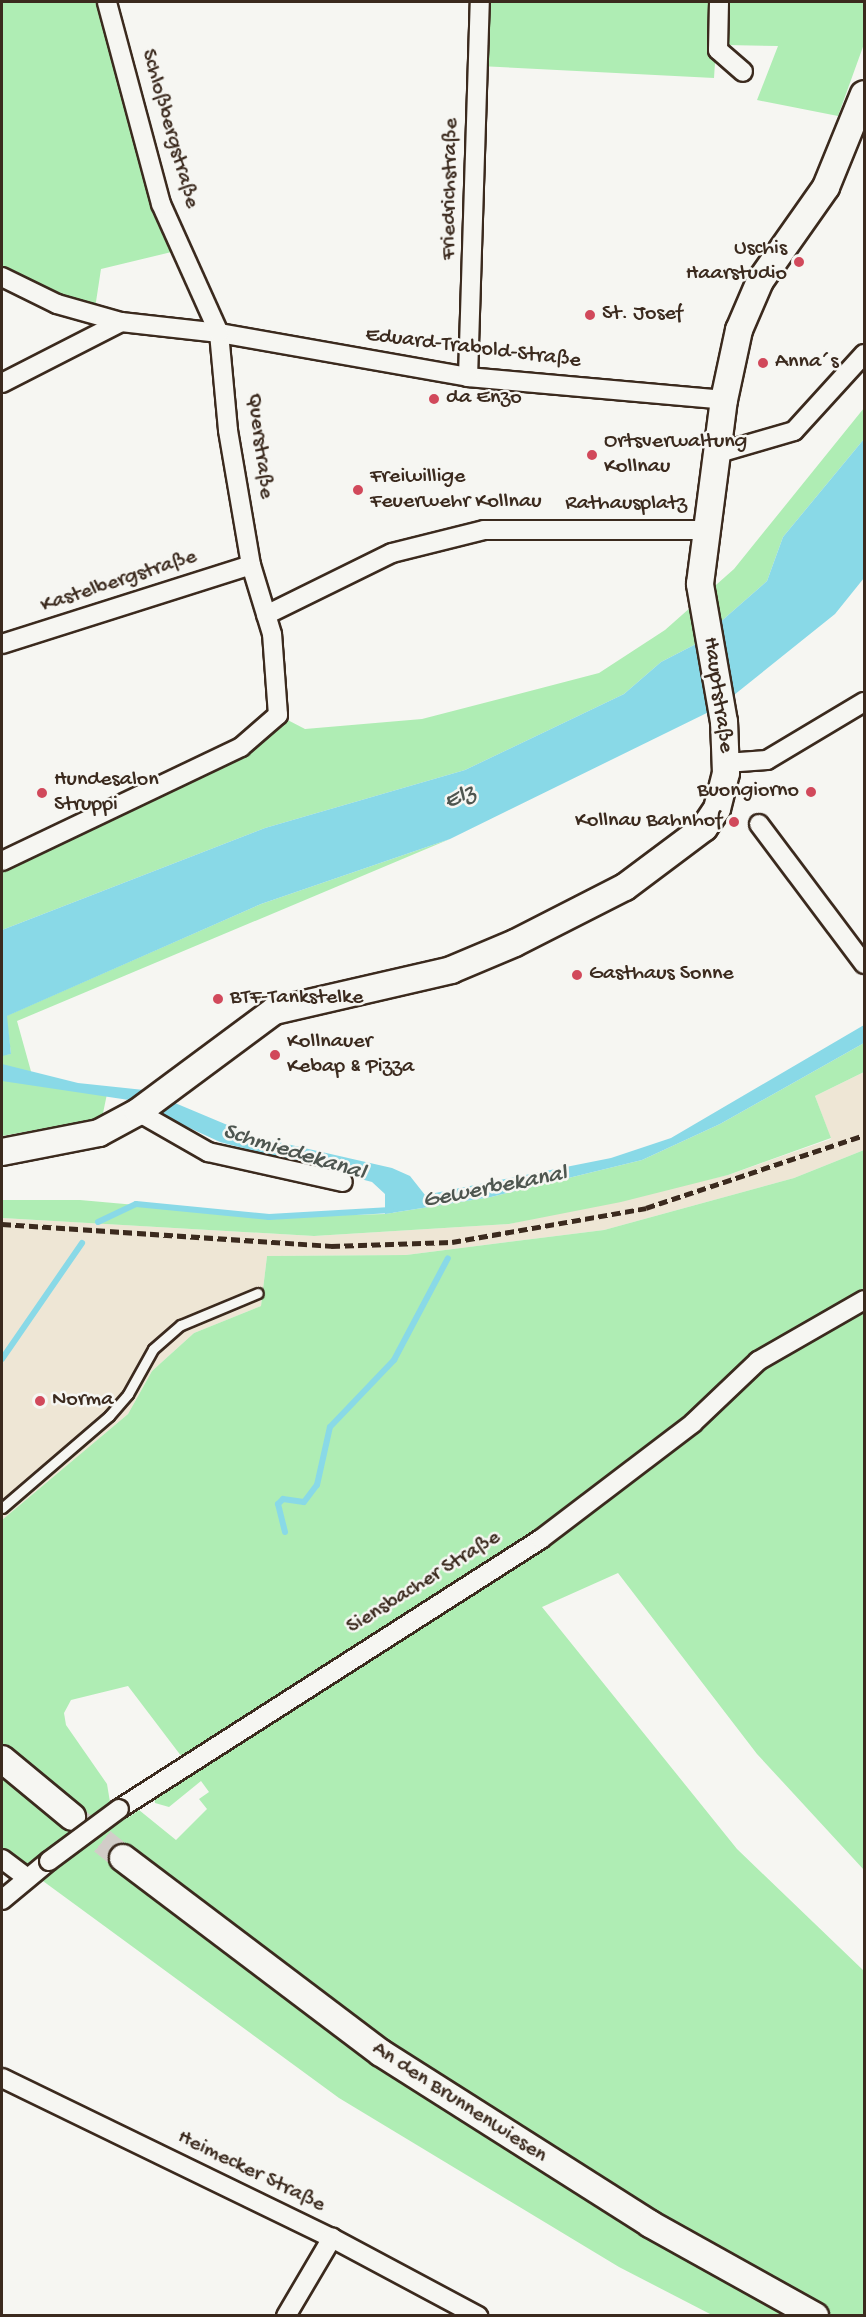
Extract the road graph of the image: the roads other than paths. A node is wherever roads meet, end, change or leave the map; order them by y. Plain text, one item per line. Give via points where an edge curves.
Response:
1 (107, 2) edge
2 (480, 2) edge
3 (719, 2) edge
4 (743, 72) dead end
5 (864, 94) edge
6 (2, 277) edge
7 (121, 322) junction
8 (219, 333) junction
9 (864, 354) edge
10 (468, 377) junction
11 (2, 383) edge
12 (724, 400) junction
13 (715, 454) junction
14 (704, 530) junction
15 (251, 565) junction
16 (266, 615) junction
17 (2, 644) edge
18 (864, 702) edge
19 (726, 763) junction
20 (759, 824) dead end
21 (2, 861) edge
22 (864, 963) edge
23 (138, 1112) junction
24 (2, 1152) edge
25 (343, 1182) dead end
26 (258, 1293) dead end
27 (864, 1300) edge
28 (2, 1508) edge
29 (2, 1759) edge
30 (72, 1817) tunnel mouth
31 (123, 1858) tunnel mouth
32 (2, 1859) edge
33 (27, 1877) junction
34 (2, 1900) edge
35 (2, 2078) edge
36 (332, 2238) junction
37 (448, 2309) edge
38 (286, 2316) edge
39 (478, 2316) edge
40 (815, 2316) edge

1 - 8 street, Schloßbergstraße via 161,204
2 - 10 street, Friedrichstraße
3 - 4 street via 718,50
5 - 12 street, Hauptstraße via 826,187 760,281 739,330
6 - 7 street, Eduard-Trabold-Straße via 57,304
7 - 8 street, Eduard-Trabold-Straße
7 - 11 street
8 - 10 street, Eduard-Trabold-Straße
8 - 15 street, Querstraße via 228,430
9 - 13 street via 794,431
10 - 12 street, Eduard-Trabold-Straße
12 - 13 street, Hauptstraße
13 - 14 street, Hauptstraße
14 - 16 street, Rathausplatz via 484,530 392,553
14 - 19 street, Hauptstraße via 700,584 723,710
15 - 16 street, Querstraße
15 - 17 street, Kastelbergstraße
16 - 21 street, Querstraße via 280,691 278,715 262,734
18 - 19 street via 767,760
19 - 23 street, Hauptstraße via 717,808 704,828 681,851 625,887 451,970 258,1018
20 - 22 street
23 - 24 street, Hauptstraße via 99,1133
23 - 25 street via 208,1152
26 - 28 lane via 181,1325 160,1343 109,1416
27 - 33 street, Siensbacher Straße, bridge via 758,1361 693,1423 541,1539 119,1809
29 - 30 street
31 - 40 street, An den Brunnenwiesen via 391,2060 650,2224
32 - 33 street
33 - 34 street, Siensbacher Straße
35 - 36 street, Heimecker Straße
36 - 37 street, Heimecker Straße
36 - 38 street
37 - 39 street, Heimecker Straße

